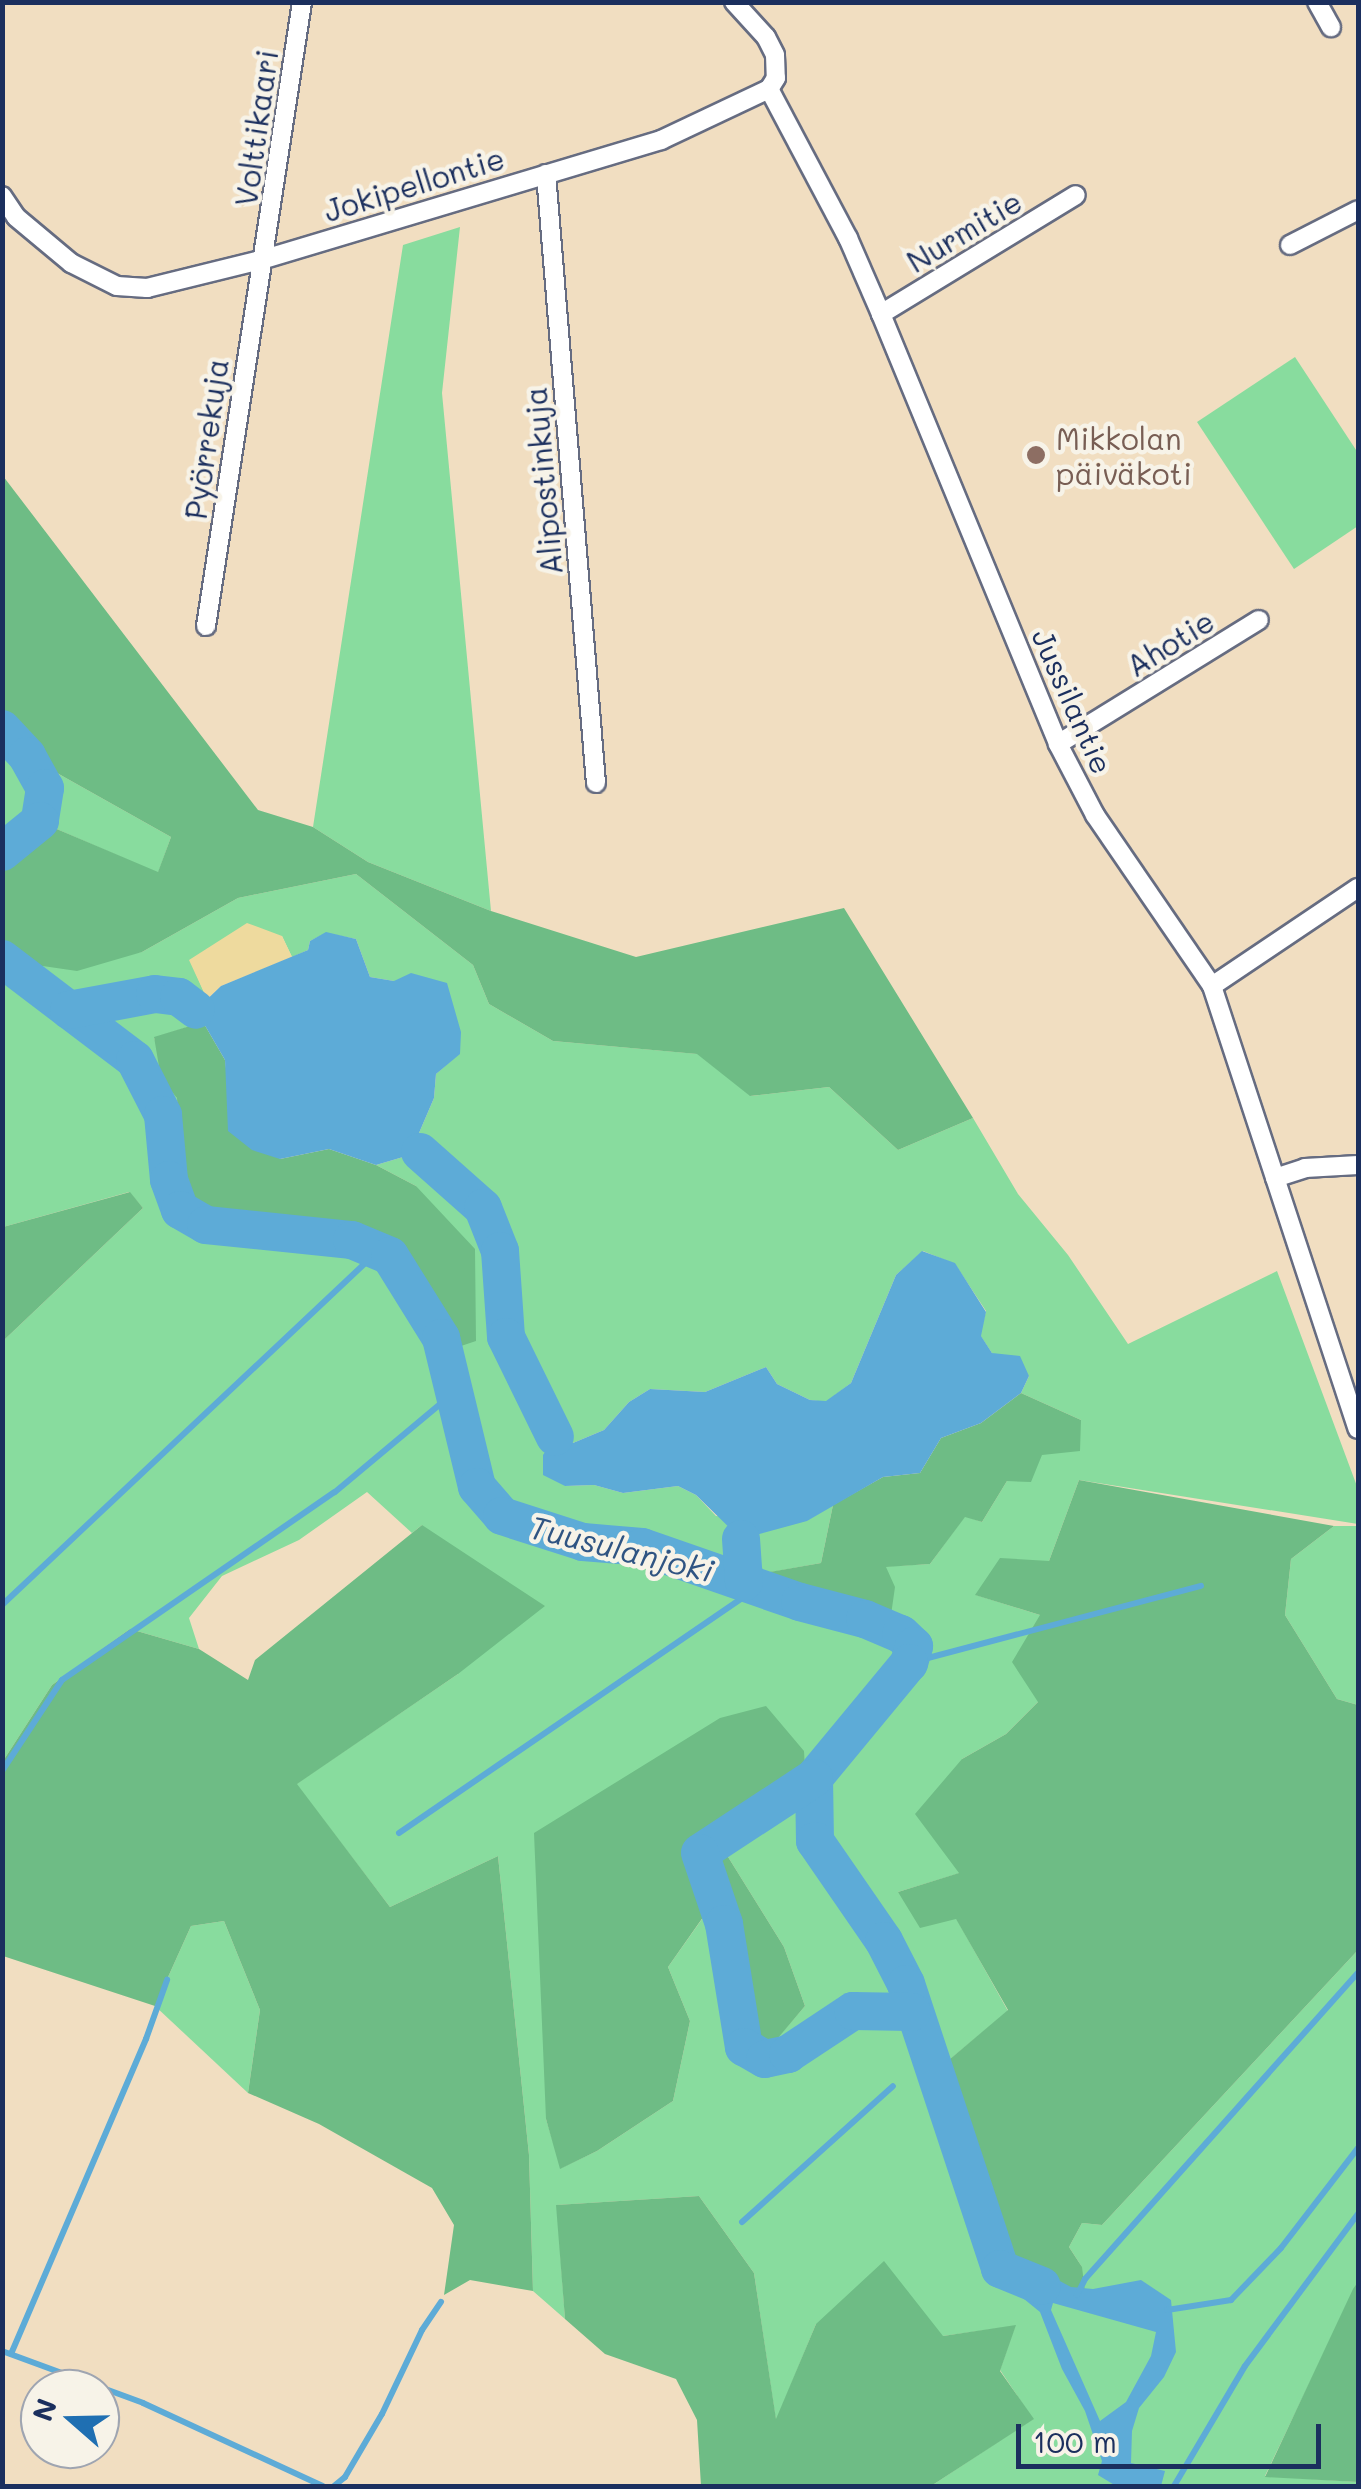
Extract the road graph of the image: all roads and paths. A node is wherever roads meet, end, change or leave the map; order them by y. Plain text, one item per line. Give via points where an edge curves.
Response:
1 (302, 2) edge
2 (734, 2) edge
3 (1317, 2) edge
4 (1331, 28) dead end
5 (769, 89) junction
6 (546, 174) junction
7 (1076, 194) dead end
8 (2, 196) edge
9 (1358, 210) edge
10 (1290, 245) dead end
11 (261, 260) junction
12 (881, 314) junction
13 (1259, 620) dead end
14 (206, 626) dead end
15 (1058, 744) junction
16 (596, 783) dead end
17 (1358, 888) edge
18 (1212, 986) junction
19 (1358, 1165) edge
20 (1275, 1178) junction
21 (1358, 1429) edge

1 - 11 street, Volttikaari
2 - 5 street, Jussilantie via 776,55
3 - 4 street
5 - 6 street, Jokipellontie via 661,140
5 - 12 street, Jussilantie
6 - 11 street, Jokipellontie
6 - 16 street, Alipostinkuja
7 - 12 street, Nurmitie
8 - 11 street, Jokipellontie via 16,217 71,262 131,289
9 - 10 street
11 - 14 street, Pyörrekuja
12 - 15 street, Jussilantie
13 - 15 street, Ahotie
15 - 18 street, Jussilantie via 1095,815
17 - 18 street
18 - 20 street, Jussilantie
19 - 20 street via 1305,1168
20 - 21 street, Jussilantie

